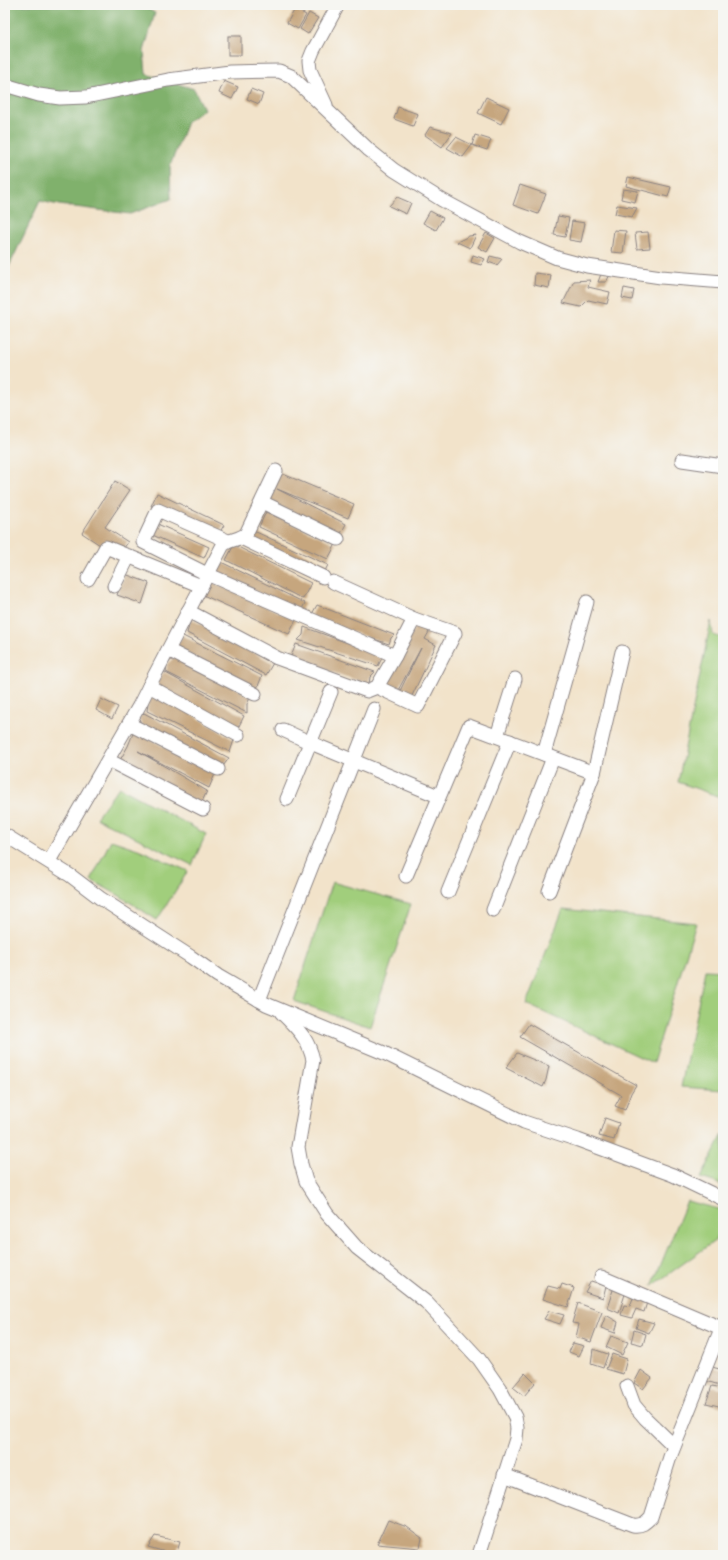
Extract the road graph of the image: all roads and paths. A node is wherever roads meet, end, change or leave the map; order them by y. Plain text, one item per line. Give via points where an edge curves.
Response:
1 (338, 5) edge
2 (5, 85) edge
3 (327, 108) junction
4 (723, 282) edge
5 (682, 460) dead end
6 (723, 466) edge
7 (276, 471) dead end
8 (262, 502) junction
9 (241, 538) junction
10 (338, 539) dead end
11 (228, 541) junction
12 (129, 556) junction
13 (204, 577) junction
14 (88, 579) dead end
15 (114, 586) dead end
16 (586, 602) dead end
17 (188, 611) junction
18 (414, 619) junction
19 (168, 650) junction
20 (622, 652) dead end
21 (395, 656) junction
22 (515, 679) dead end
23 (149, 686) junction
24 (377, 687) junction
25 (331, 692) dead end
26 (256, 694) dead end
27 (374, 709) dead end
28 (129, 724) junction
29 (283, 730) dead end
30 (238, 735) dead end
31 (497, 736) junction
32 (510, 741) junction
33 (311, 743) junction
34 (548, 756) junction
35 (108, 760) junction
36 (353, 761) junction
37 (218, 769) dead end
38 (594, 773) junction
39 (438, 796) junction
40 (287, 798) dead end
41 (203, 809) dead end
42 (5, 835) edge
43 (49, 861) junction
44 (406, 876) dead end
45 (550, 891) dead end
46 (448, 892) dead end
47 (493, 910) dead end
48 (259, 1000) junction
49 (278, 1009) junction
50 (723, 1199) edge
51 (601, 1277) dead end
52 (722, 1326) edge
53 (627, 1386) dead end
54 (674, 1446) junction
55 (504, 1475) junction
56 (479, 1555) edge

1 - 3 street via 309,61 310,70
2 - 3 street via 39,95 73,98 168,80 230,72 279,71 291,76
3 - 4 street via 394,170 442,200 520,242 557,258 587,266
5 - 6 street
7 - 8 street
8 - 9 street via 246,534
8 - 10 street
9 - 11 street
9 - 18 street
11 - 13 street
11 - 13 street via 158,510 143,542
12 - 13 street
12 - 14 street via 106,547
12 - 15 street
13 - 17 street
13 - 21 street
16 - 34 street
17 - 19 street
17 - 24 street via 277,658 367,691
18 - 21 street
18 - 24 street via 455,633 418,706
19 - 23 street
19 - 26 street
20 - 38 street
21 - 24 street
22 - 31 street
23 - 28 street
23 - 30 street
25 - 33 street
27 - 36 street
28 - 35 street
28 - 37 street
29 - 33 street
31 - 32 street
31 - 39 street via 469,726
32 - 34 street
32 - 46 street
33 - 36 street
33 - 40 street
34 - 38 street
34 - 47 street
35 - 41 street
35 - 43 street
36 - 39 street
36 - 48 street
38 - 45 street
39 - 44 street
42 - 43 street
43 - 48 street via 100,898
48 - 49 street
49 - 50 street via 384,1053 524,1122 673,1176
49 - 55 street via 304,1036 311,1048 313,1060 298,1147 306,1181 327,1214 357,1248 426,1302 479,1359 500,1389 515,1417 517,1428
51 - 52 street
52 - 54 street
53 - 54 street via 634,1405
54 - 55 street via 651,1517 641,1526
55 - 56 street

